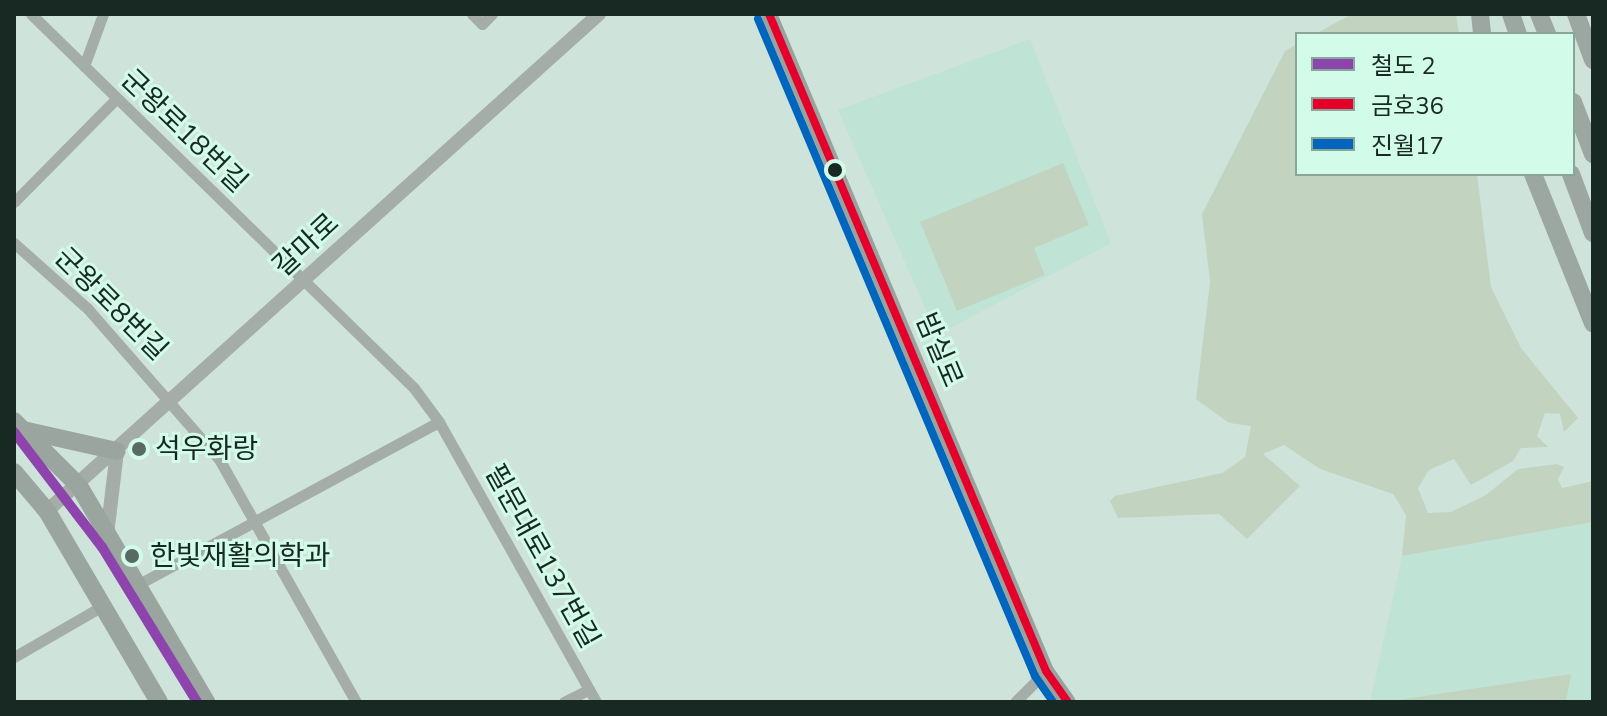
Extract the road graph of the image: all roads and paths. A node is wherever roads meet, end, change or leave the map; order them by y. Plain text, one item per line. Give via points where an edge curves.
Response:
1 (31, 14) edge
2 (103, 14) edge
3 (472, 14) edge
4 (492, 14) edge
5 (599, 14) edge
6 (769, 14) edge
7 (1576, 14) edge
8 (1593, 60) edge
9 (84, 66) junction
10 (116, 99) junction
11 (1575, 107) edge
12 (1593, 154) edge
13 (1534, 176) edge
14 (1572, 176) edge
15 (14, 202) edge
16 (1593, 233) edge
17 (14, 243) edge
18 (306, 280) junction
19 (1593, 323) edge
20 (172, 401) junction
21 (439, 422) junction
22 (18, 426) edge
23 (117, 451) junction
24 (14, 472) edge
25 (79, 486) junction
26 (47, 511) junction
27 (255, 522) junction
28 (107, 535) junction
29 (137, 585) junction
30 (104, 605) junction
31 (14, 657) edge
32 (1046, 671) junction
33 (589, 689) junction
34 (159, 702) edge
35 (206, 702) edge
36 (356, 702) edge
37 (564, 702) edge
38 (596, 702) edge
39 (1015, 702) edge
40 (1068, 702) edge

1 - 9 street, 군왕로18번길
2 - 9 street
3 - 4 street via 482,24
5 - 18 street, 갈마로
6 - 32 main road, 밤실로
7 - 8 highway
9 - 10 street, 군왕로18번길
10 - 15 street
10 - 18 street, 군왕로18번길
11 - 12 highway
13 - 19 highway
14 - 16 highway
17 - 20 street, 군왕로8번길 via 88,309
18 - 20 street, 갈마로
18 - 21 street, 군왕로18번길 via 414,388
20 - 23 street, 갈마로
20 - 27 street, 군왕로8번길 via 219,459
21 - 27 street
21 - 33 street, 필문대로137번길
22 - 23 main road
22 - 25 main road
23 - 25 street, 갈마로
23 - 28 street
24 - 26 main road
25 - 26 street, 갈마로
25 - 28 main road
26 - 30 main road
27 - 29 street
27 - 36 street
28 - 29 main road
29 - 35 main road
30 - 31 street
30 - 34 main road
32 - 39 street
32 - 40 main road, 밤실로
33 - 37 street, 필문대로137번길
33 - 38 street

